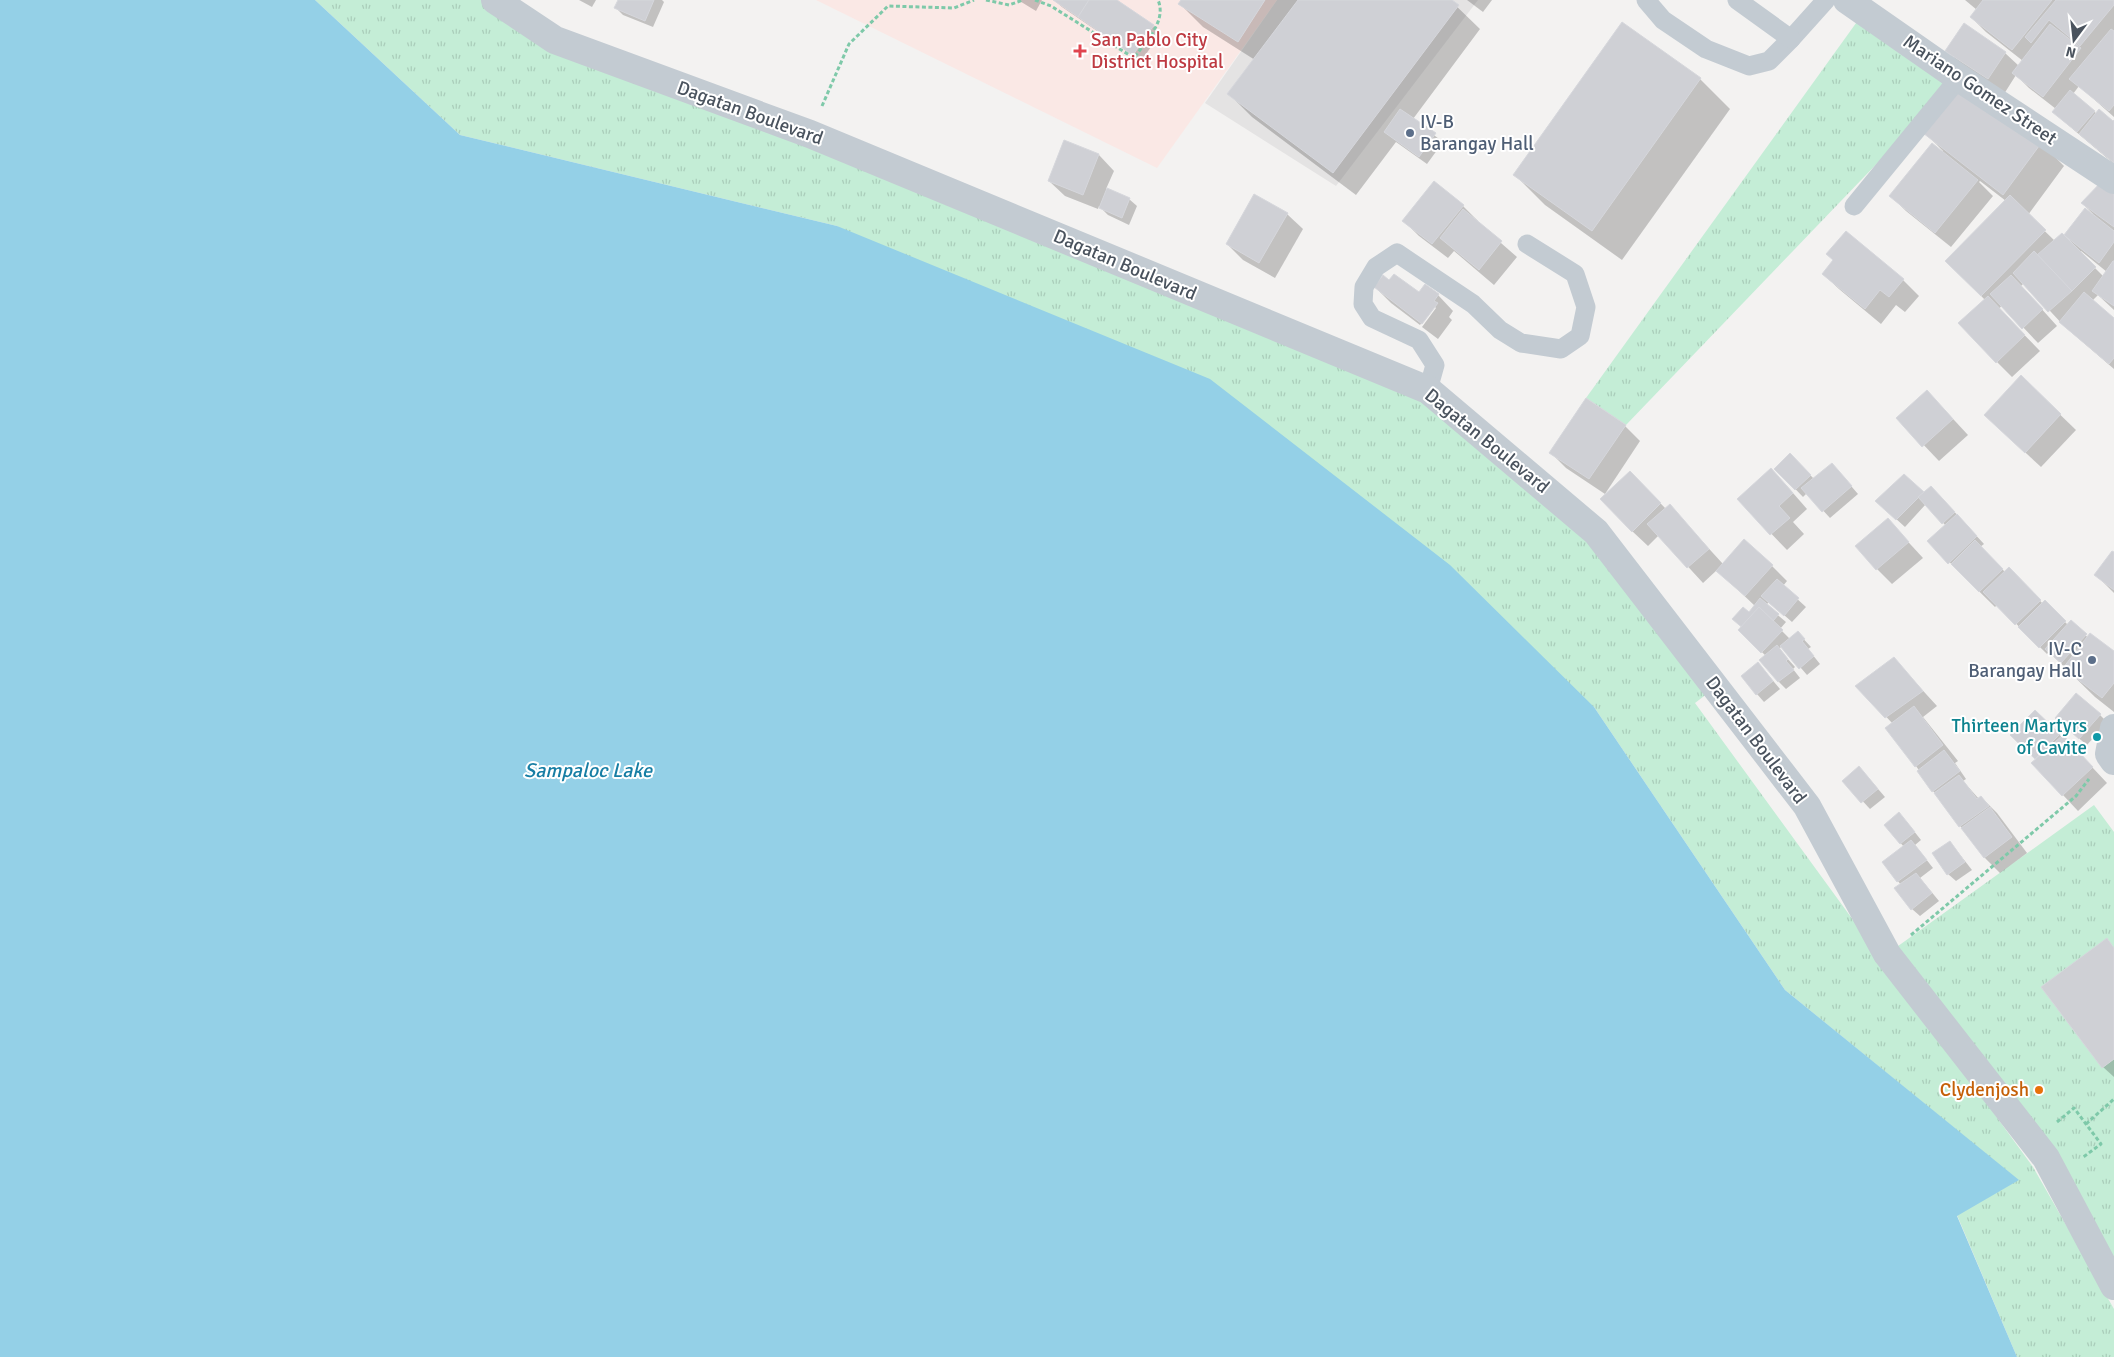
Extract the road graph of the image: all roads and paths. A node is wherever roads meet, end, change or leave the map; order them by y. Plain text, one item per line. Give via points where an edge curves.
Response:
1 (496, 0) edge
2 (974, 0) edge
3 (986, 0) edge
4 (1023, 0) edge
5 (1035, 0) edge
6 (1158, 0) edge
7 (1646, 0) edge
8 (1737, 0) edge
9 (1826, 0) edge
10 (1862, 4) edge
11 (1792, 40) junction
12 (1959, 78) junction
13 (810, 134) junction
14 (2114, 180) edge
15 (1854, 206) dead end
16 (1527, 244) dead end
17 (1428, 390) junction
18 (2112, 748) edge
19 (1887, 954) junction
20 (2114, 1099) edge
21 (2074, 1108) dead end
22 (2086, 1124) junction
23 (2075, 1164) dead end
24 (2114, 1286) edge

1 - 13 street, Dagatan Boulevard via 555,40
2 - 13 path via 954,8 888,6 849,44
3 - 4 path via 1009,5
5 - 6 path via 1051,6 1134,58 1157,27 1161,8
7 - 11 lane via 1662,20 1706,49 1750,66 1769,60
8 - 11 lane
9 - 11 lane
10 - 12 street, Mariano Gomez Street
12 - 14 street, Mariano Gomez Street
12 - 15 lane
13 - 17 street, Dagatan Boulevard
16 - 17 lane via 1575,274 1586,307 1580,336 1561,350 1521,343 1500,330 1473,304 1397,253 1376,267 1364,287 1363,304 1372,318 1419,340 1435,365
17 - 19 street, Dagatan Boulevard via 1596,532 1807,806
18 - 19 path via 2076,796
19 - 24 street, Dagatan Boulevard via 2046,1158
20 - 22 path
21 - 22 path
22 - 23 path via 2101,1144

